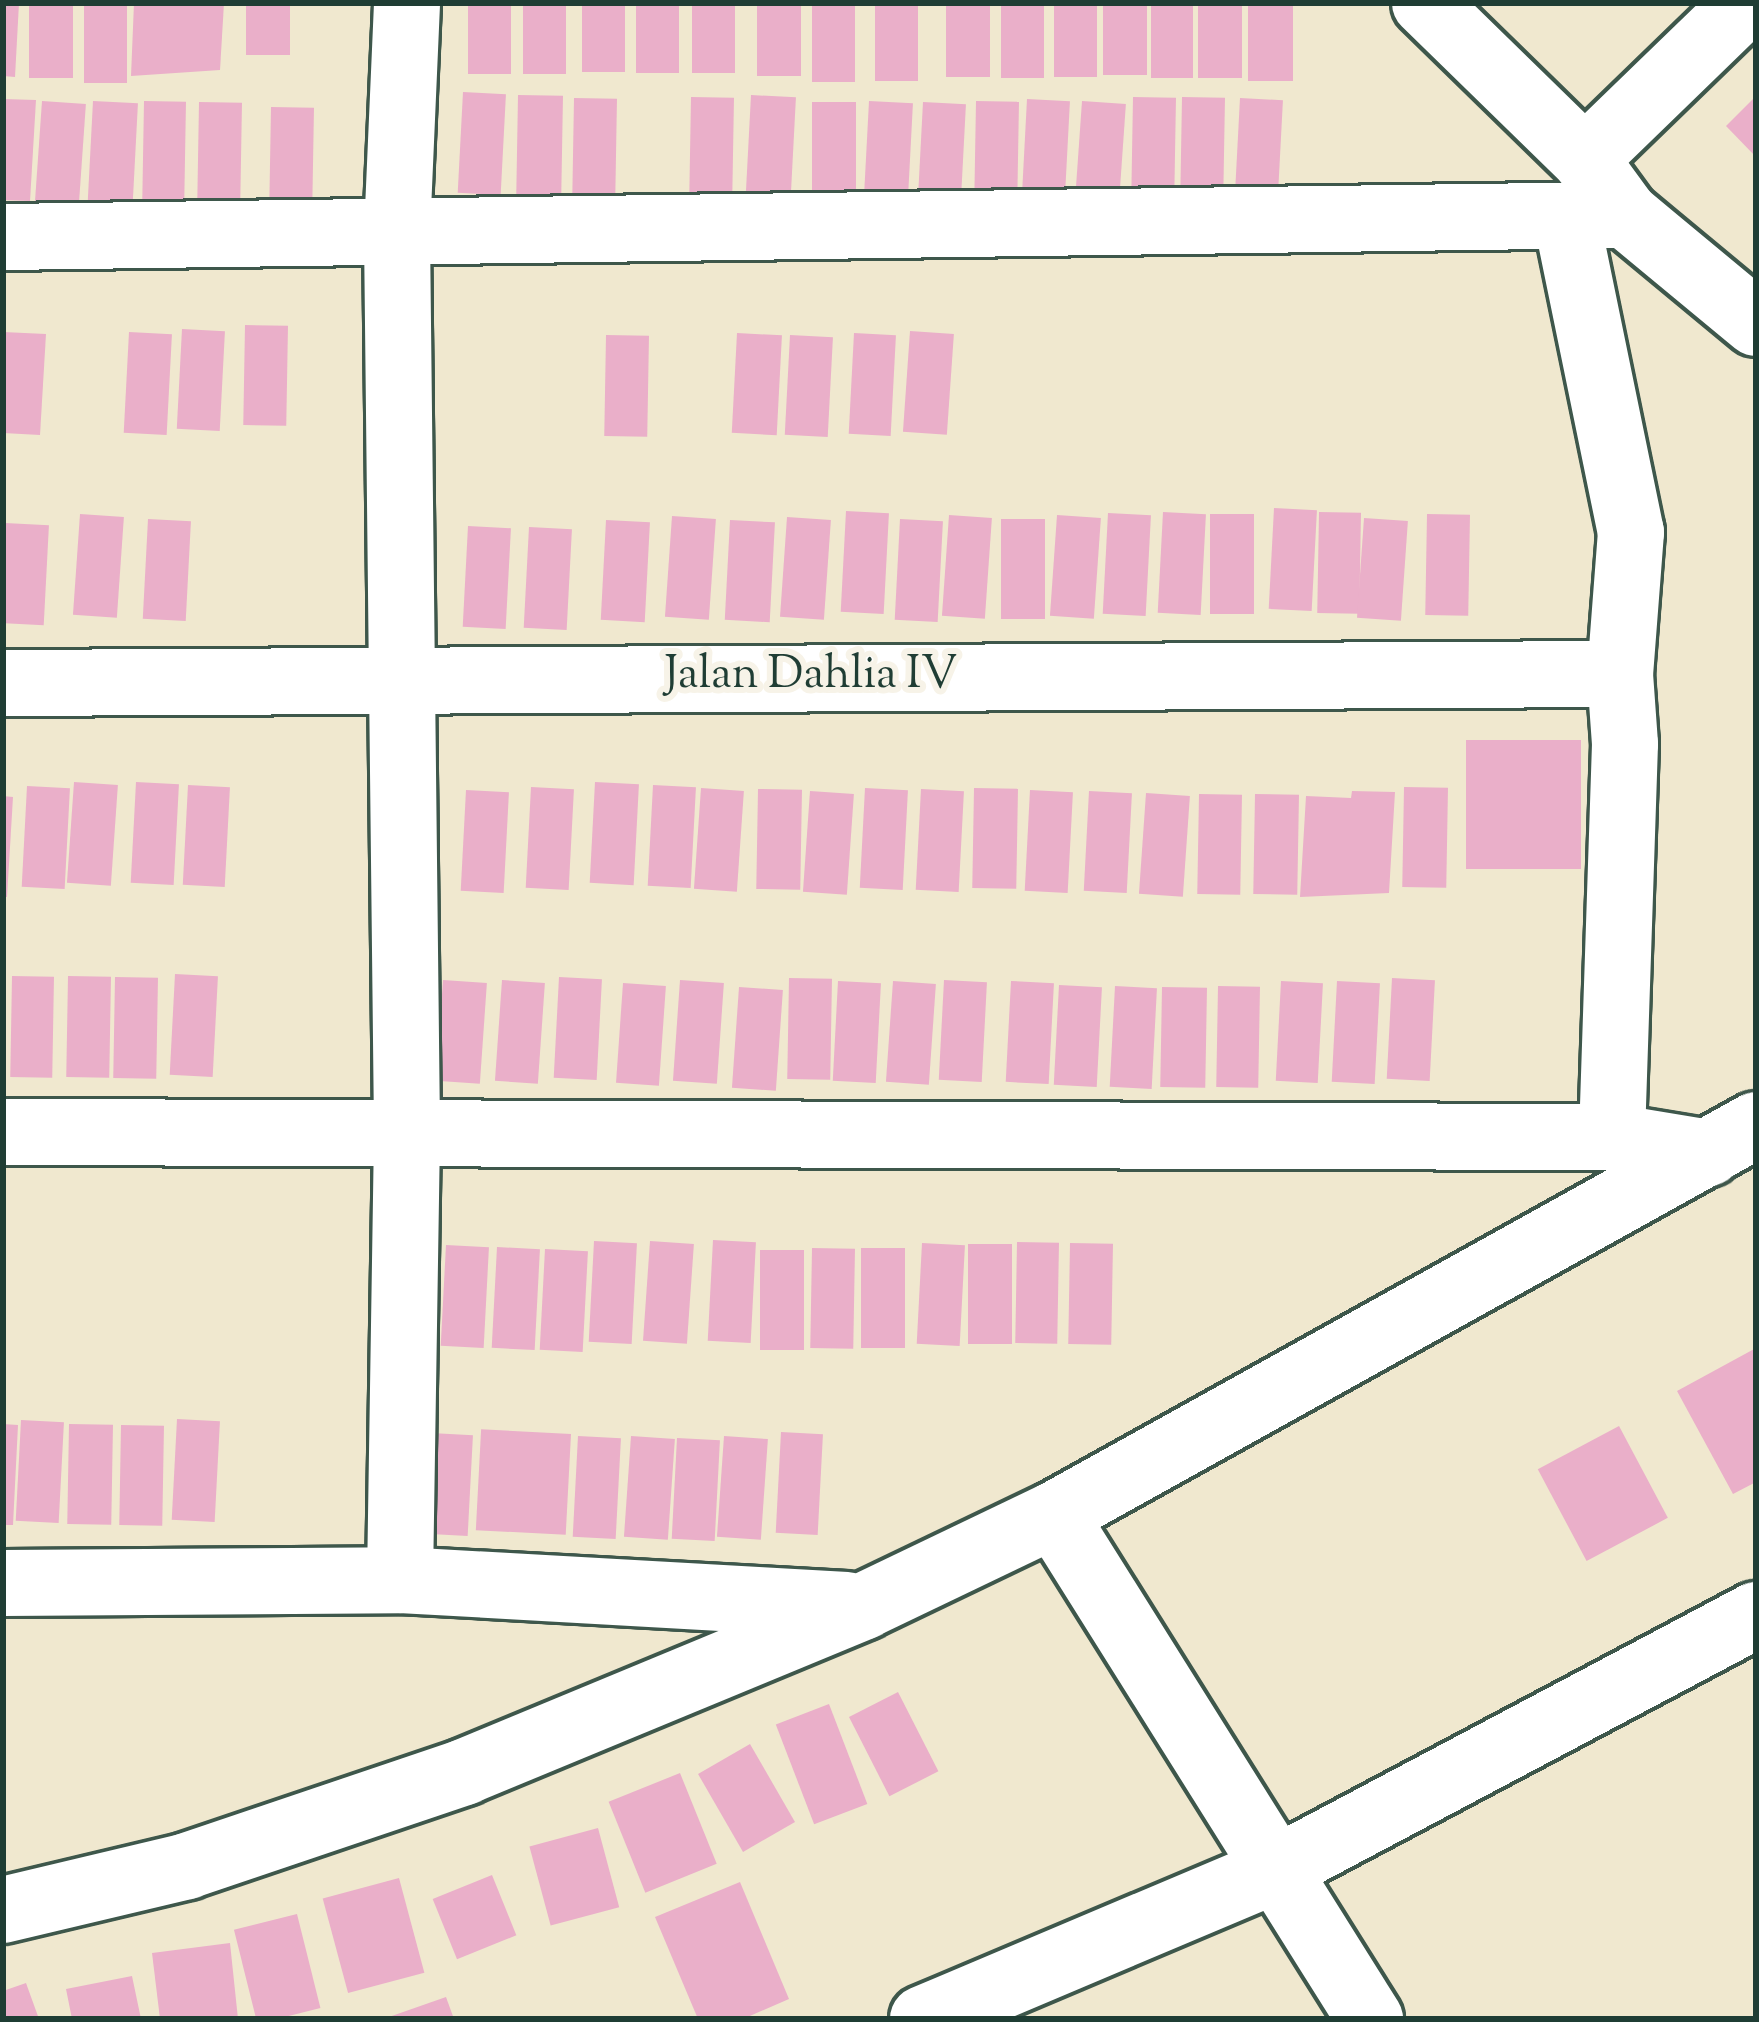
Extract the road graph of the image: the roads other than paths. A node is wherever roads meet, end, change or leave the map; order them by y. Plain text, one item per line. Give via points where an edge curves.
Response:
1 (407, 3) edge
2 (1425, 3) edge
3 (1746, 3) edge
4 (1585, 159) junction
5 (1596, 218) junction
6 (397, 233) junction
7 (3, 237) edge
8 (1756, 323) edge
9 (1620, 674) junction
10 (402, 677) junction
11 (3, 682) edge
12 (407, 1129) junction
13 (3, 1132) edge
14 (1612, 1137) junction
15 (1733, 1139) edge
16 (1054, 1515) junction
17 (400, 1580) junction
18 (3, 1583) edge
19 (864, 1606) junction
20 (1756, 1615) edge
21 (1273, 1870) junction
22 (3, 1910) edge
23 (923, 2019) edge
24 (1370, 2019) edge

1 - 6 street
2 - 4 street
3 - 4 street
4 - 5 street
5 - 6 street
5 - 8 street
5 - 9 street via 1631,532
6 - 7 street
6 - 10 street
9 - 10 street, Jalan Dahlia IV
9 - 14 street via 1625,744
10 - 11 street, Jalan Dahlia IV
10 - 12 street
12 - 13 street
12 - 14 street
12 - 17 street
14 - 15 street
15 - 16 street
16 - 19 street
16 - 21 street
17 - 18 street
17 - 19 street
19 - 22 street via 464,1772 187,1866
20 - 21 street
21 - 23 street
21 - 24 street

